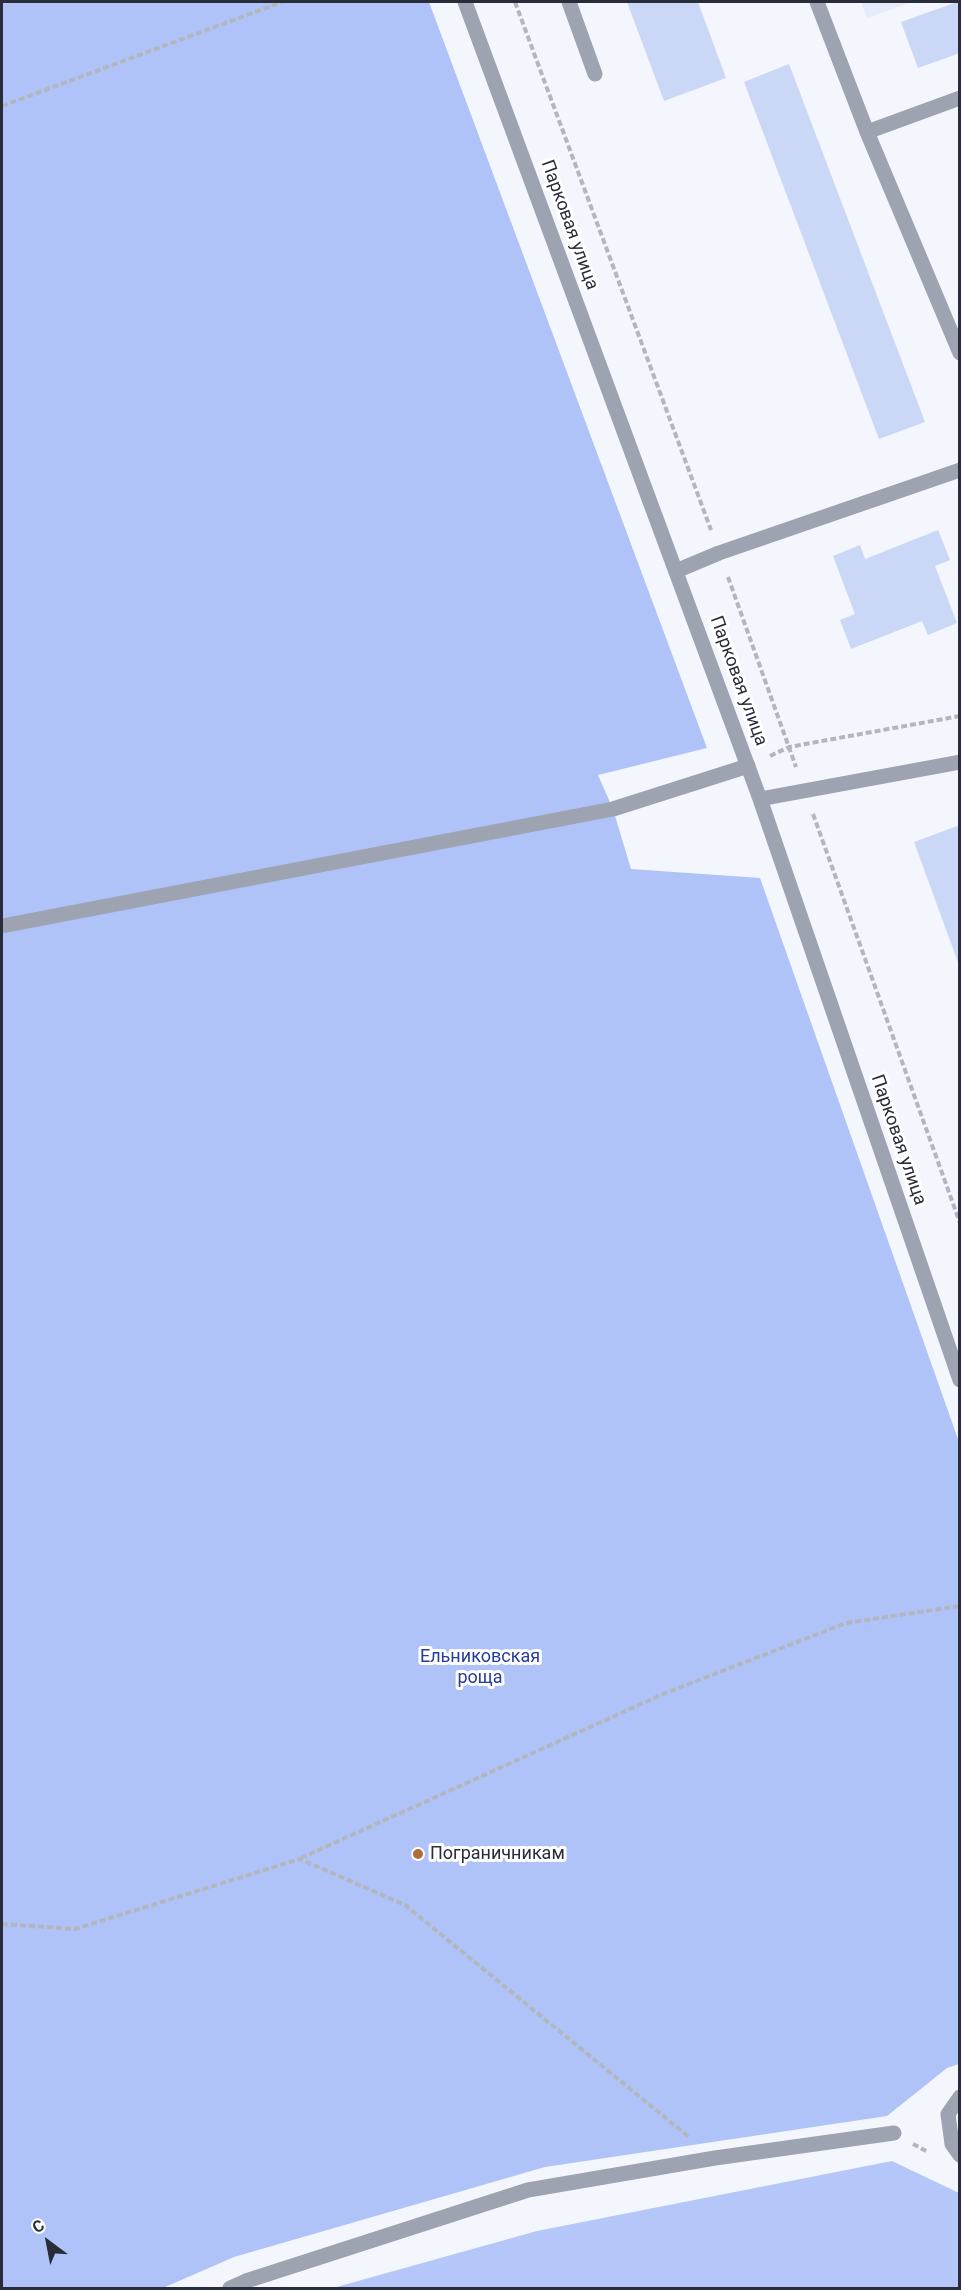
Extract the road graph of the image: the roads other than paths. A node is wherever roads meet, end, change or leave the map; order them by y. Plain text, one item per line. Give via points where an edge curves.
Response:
1 (465, 2) edge
2 (568, 2) edge
3 (817, 2) edge
4 (595, 74) dead end
5 (960, 98) edge
6 (867, 132) junction
7 (960, 353) edge
8 (960, 470) edge
9 (676, 572) junction
10 (960, 762) edge
11 (748, 765) junction
12 (760, 799) junction
13 (2, 926) edge
14 (960, 1380) edge
15 (960, 2097) edge
16 (894, 2133) dead end
17 (960, 2156) edge
18 (230, 2289) edge

1 - 9 street, Парковая улица
2 - 4 street
3 - 6 street
5 - 6 street
6 - 7 street
8 - 9 street via 719,553
9 - 11 street, Парковая улица
10 - 12 street
11 - 12 street, Парковая улица
11 - 13 street via 613,809
12 - 14 street, Парковая улица
15 - 17 street via 948,2114 952,2144
16 - 18 street via 528,2190

